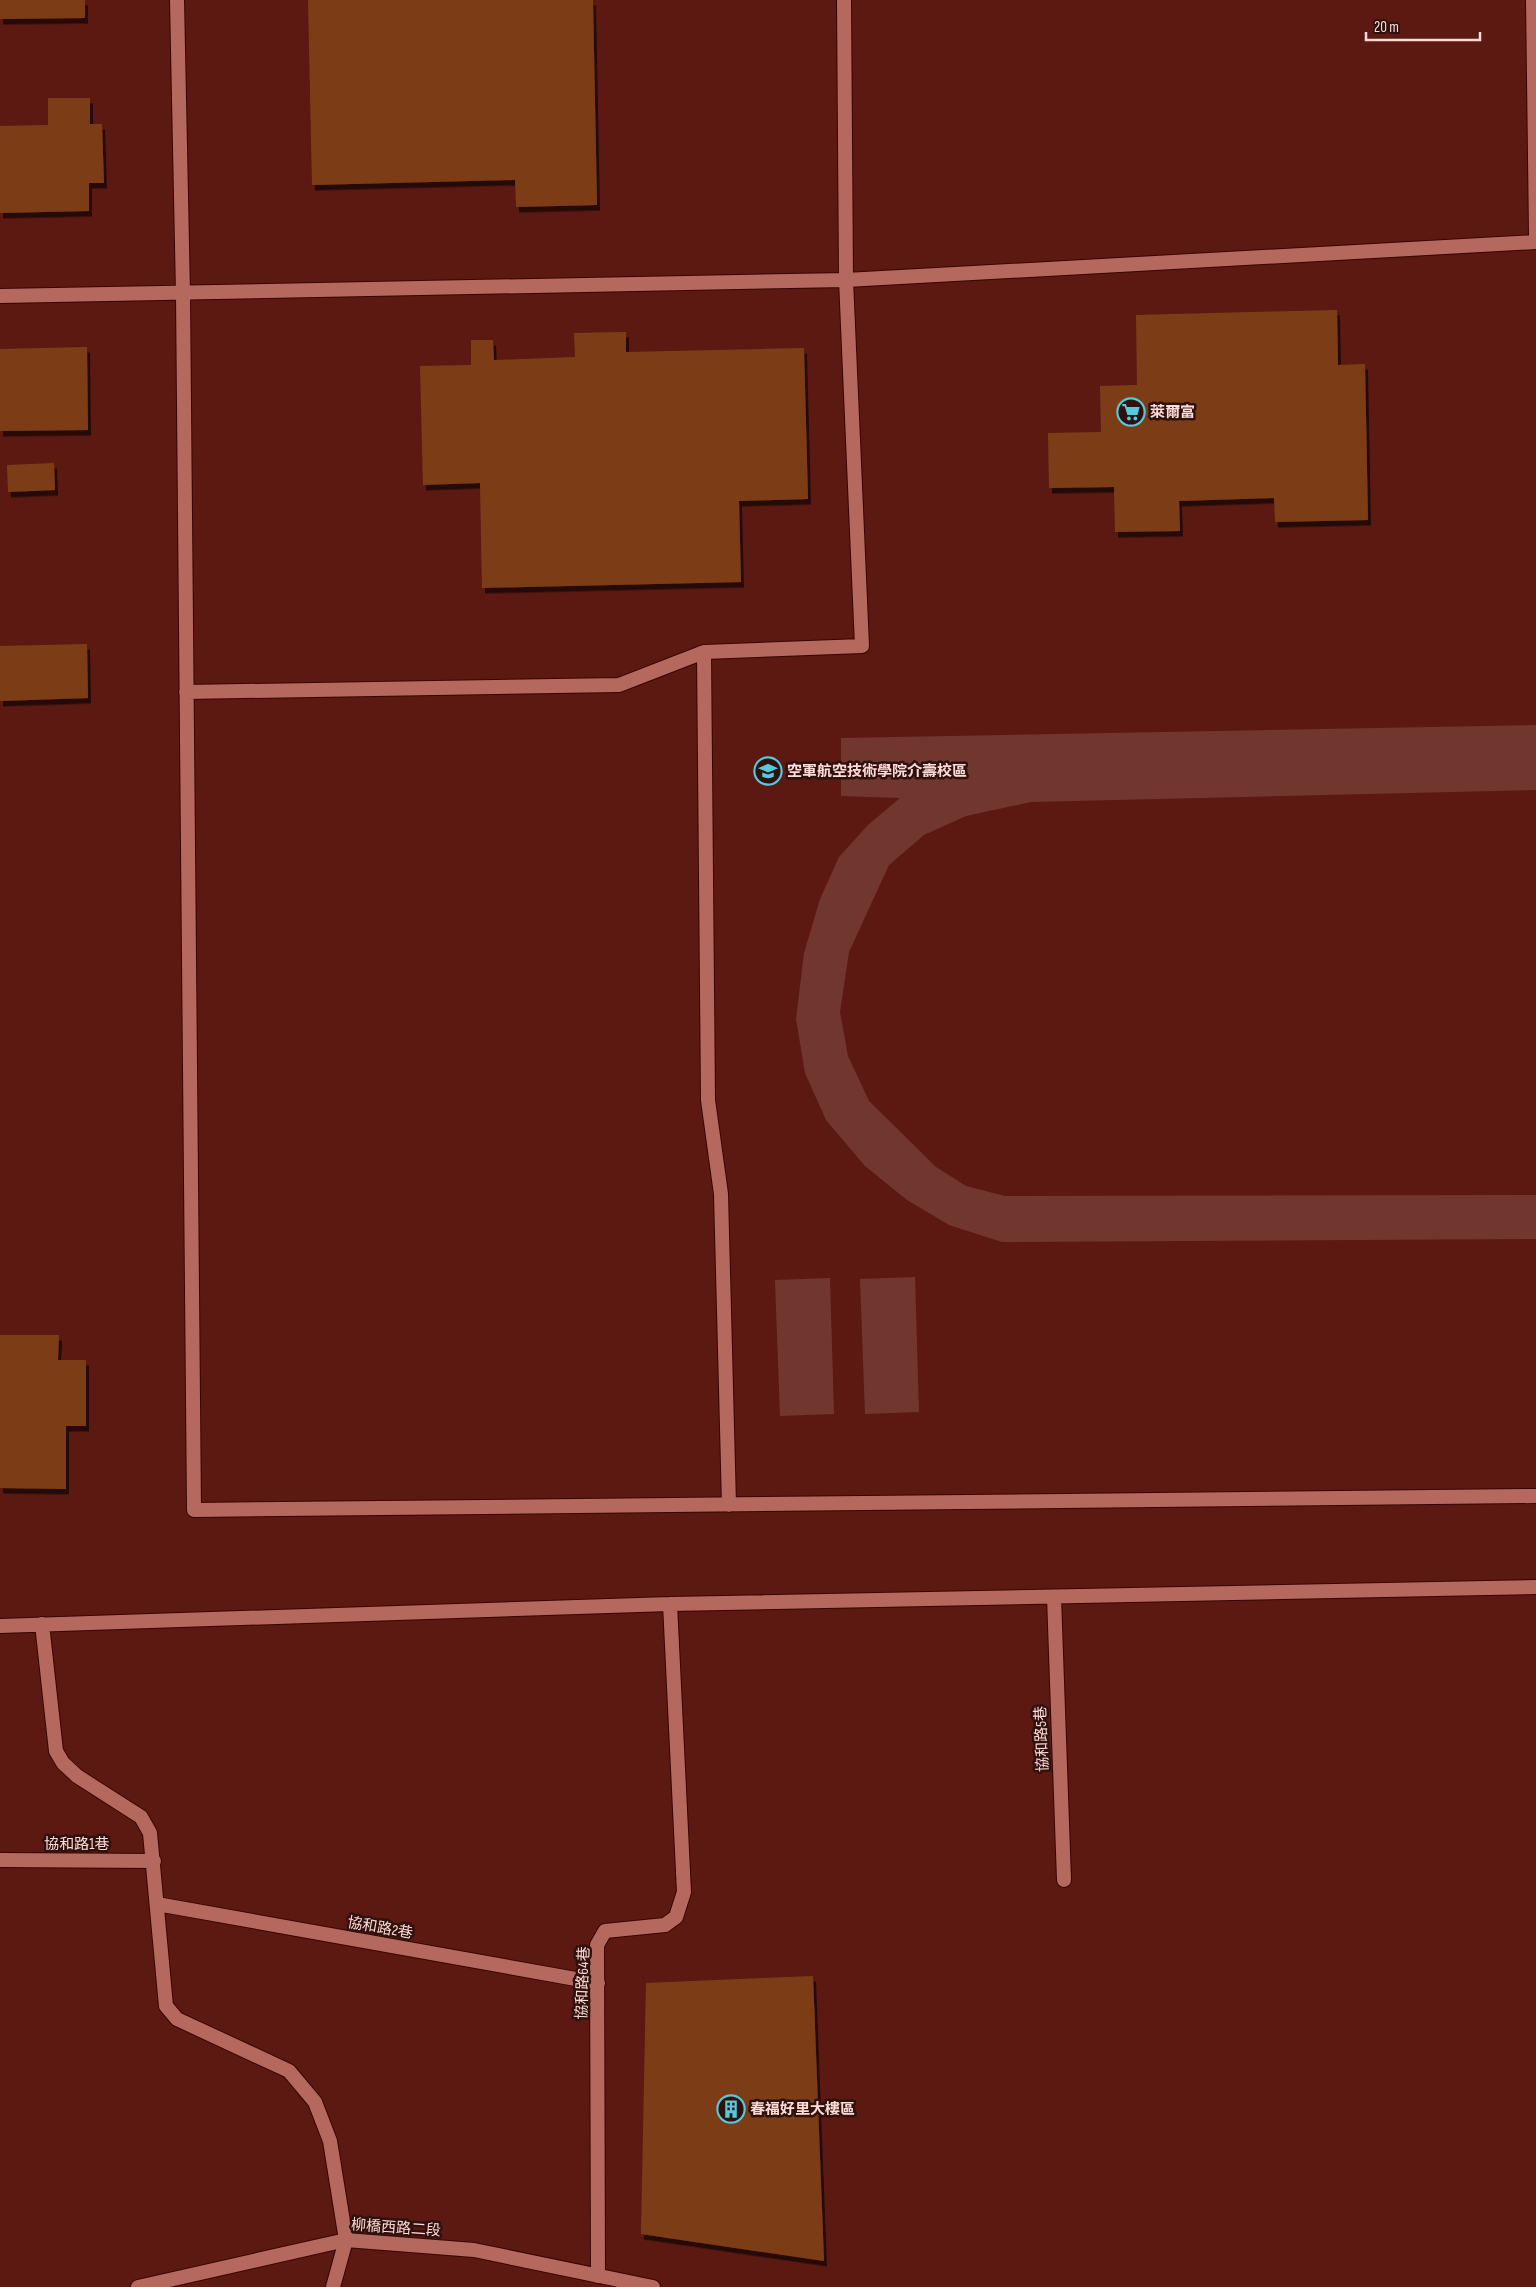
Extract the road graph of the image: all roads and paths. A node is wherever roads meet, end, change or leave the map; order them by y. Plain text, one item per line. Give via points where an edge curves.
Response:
1 (177, 0) edge
2 (844, 0) edge
3 (1533, 0) edge
4 (1536, 235) edge
5 (1536, 242) edge
6 (846, 280) junction
7 (183, 294) junction
8 (0, 296) edge
9 (704, 652) junction
10 (186, 692) junction
11 (1536, 1496) edge
12 (729, 1505) junction
13 (1536, 1587) edge
14 (1054, 1596) junction
15 (670, 1604) junction
16 (42, 1624) junction
17 (0, 1626) edge
18 (0, 1860) edge
19 (154, 1861) junction
20 (1064, 1880) dead end
21 (157, 1904) junction
22 (598, 1983) junction
23 (346, 2240) junction
24 (598, 2276) junction
25 (138, 2287) edge
26 (333, 2287) edge
27 (653, 2287) edge

1 - 7 street
2 - 6 street
3 - 4 street
5 - 6 street
6 - 7 street
6 - 9 street via 862,646
7 - 8 street
7 - 10 street
9 - 10 street via 619,685
9 - 12 street via 708,1100 721,1194
10 - 12 street via 194,1510
11 - 12 street
13 - 14 street
14 - 15 street
14 - 20 street, 協和路5巷
15 - 16 street
15 - 22 street, 協和路64巷 via 684,1892 676,1917 665,1925 605,1931 597,1945
16 - 17 street
16 - 19 street via 56,1751 62,1763 77,1776 141,1817 150,1833
18 - 19 street, 協和路1巷
19 - 21 street
21 - 22 street, 協和路2巷
21 - 23 street via 166,2006 177,2018 288,2071 315,2102 330,2141
22 - 24 street, 協和路64巷
23 - 24 street, 柳橋西路二段 via 474,2250
23 - 25 street, 柳橋西路二段
23 - 26 street
24 - 27 street, 柳橋西路二段

